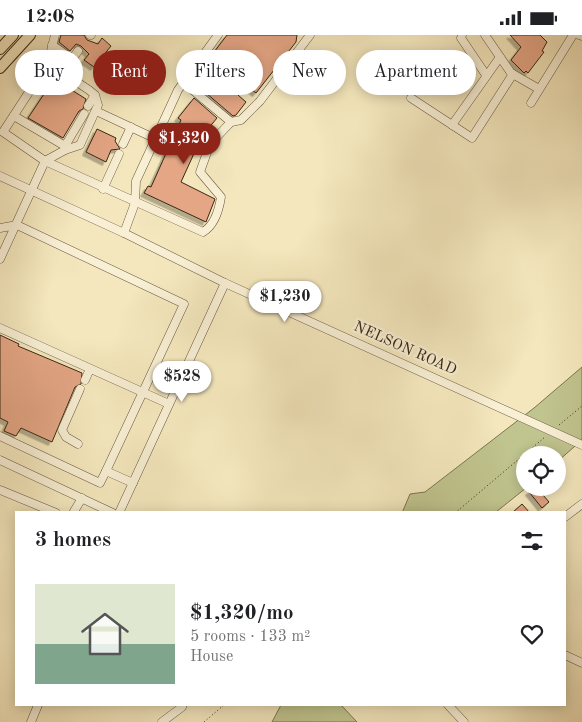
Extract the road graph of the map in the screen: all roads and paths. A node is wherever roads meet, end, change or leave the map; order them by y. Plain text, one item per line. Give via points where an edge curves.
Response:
1 (13, 35) edge
2 (30, 35) edge
3 (56, 35) edge
4 (218, 35) edge
5 (310, 35) edge
6 (462, 35) edge
7 (485, 35) edge
8 (573, 35) edge
9 (52, 45) junction
10 (0, 49) edge
11 (51, 50) edge
12 (59, 50) edge
13 (207, 50) edge
14 (500, 57) junction
15 (0, 68) edge
16 (513, 74) junction
17 (486, 75) junction
18 (539, 89) junction
19 (27, 95) edge
20 (95, 95) joint
21 (177, 95) edge
22 (199, 95) edge
23 (411, 98) dead end
24 (531, 103) dead end
25 (88, 106) dead end
26 (96, 111) junction
27 (14, 116) junction
28 (231, 122) junction
29 (91, 123) junction
30 (452, 125) junction
31 (131, 127) junction
32 (156, 139) junction
33 (123, 144) dead end
34 (65, 148) junction
35 (119, 154) dead end
36 (45, 161) junction
37 (0, 176) edge
38 (103, 189) junction
39 (32, 191) junction
40 (135, 203) junction
41 (17, 225) junction
42 (0, 228) edge
43 (124, 233) junction
44 (0, 259) edge
45 (225, 283) junction
46 (0, 328) edge
47 (90, 369) junction
48 (84, 380) dead end
49 (80, 389) dead end
50 (143, 393) junction
51 (169, 404) junction
52 (582, 406) edge
53 (557, 427) dead end
54 (0, 436) edge
55 (543, 439) dead end
56 (78, 444) dead end
57 (582, 445) edge
58 (0, 461) edge
59 (106, 471) junction
60 (133, 483) junction
61 (0, 490) edge
62 (82, 498) junction
63 (582, 504) edge
64 (51, 511) edge
65 (74, 511) edge
66 (109, 511) edge
67 (120, 511) edge
68 (457, 511) edge
69 (566, 516) edge
70 (566, 655) edge
71 (582, 663) edge
72 (38, 706) edge
73 (182, 706) edge
74 (223, 706) edge
75 (449, 706) edge
76 (31, 722) edge
77 (162, 722) edge
78 (204, 722) edge
79 (464, 722) edge

1 - 10 main road
2 - 15 main road
3 - 9 street
4 - 13 street
5 - 28 street via 260,101 241,120
6 - 17 street
7 - 14 street
8 - 18 street
9 - 11 street
9 - 12 street
14 - 16 street
14 - 17 street
16 - 18 street
16 - 30 street via 472,138
17 - 30 street
18 - 24 street
19 - 27 street
20 - 25 street
20 - 26 street
21 - 32 street
22 - 28 street
23 - 30 street
26 - 29 street
26 - 31 street
27 - 34 street
27 - 36 street via 3,132
28 - 40 street via 210,144 200,172 221,197 210,228 203,233 191,229
29 - 34 street via 80,145
29 - 34 street via 82,116
31 - 32 street
31 - 33 street
32 - 40 street via 136,181
34 - 36 street
35 - 38 street
36 - 38 street
36 - 39 street
37 - 39 street, NELSON ROAD
38 - 40 street
39 - 41 street
39 - 43 street, NELSON ROAD
40 - 43 street
41 - 42 street
41 - 44 street
41 - 50 street via 184,304
43 - 45 street, NELSON ROAD
45 - 51 street
45 - 57 street, NELSON ROAD
46 - 47 street
47 - 48 street
47 - 50 street
49 - 56 street via 62,430 66,437
50 - 51 street
50 - 59 street
51 - 60 street
52 - 53 path
54 - 59 street via 100,483
55 - 68 path
58 - 62 street
59 - 60 street
60 - 67 street
61 - 64 street
62 - 65 street
62 - 66 street
63 - 69 street
70 - 71 street
72 - 76 street
73 - 77 street
74 - 78 path
75 - 79 street

